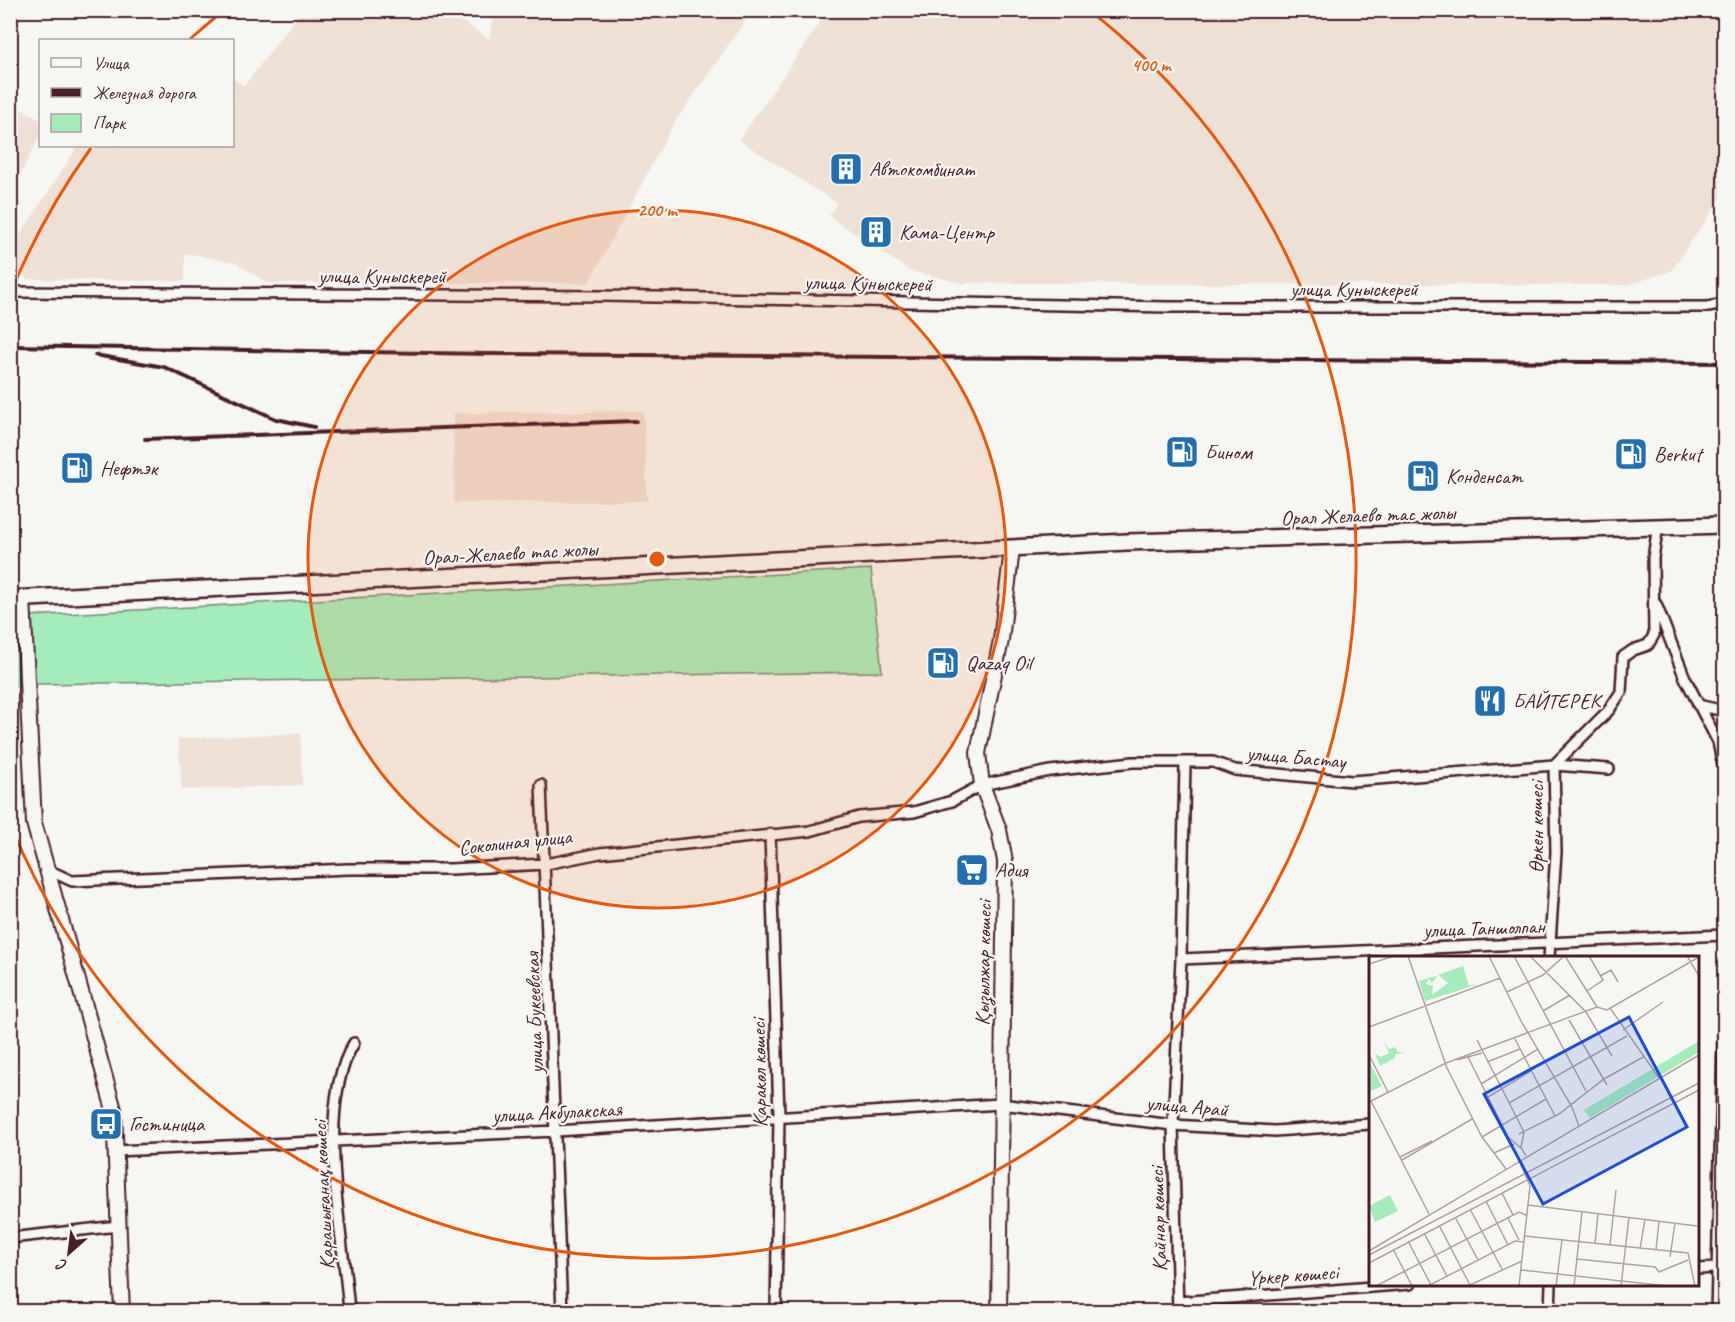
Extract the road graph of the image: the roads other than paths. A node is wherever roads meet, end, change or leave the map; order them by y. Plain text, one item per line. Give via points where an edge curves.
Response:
1 (10, 292) edge
2 (1725, 304) edge
3 (1725, 525) edge
4 (1658, 526) junction
5 (1012, 549) junction
6 (1652, 596) junction
7 (17, 598) edge
8 (1698, 705) junction
9 (1725, 711) edge
10 (1185, 763) junction
11 (1554, 765) junction
12 (1609, 770) dead end
13 (1725, 770) edge
14 (541, 785) dead end
15 (982, 785) junction
16 (770, 834) junction
17 (546, 864) junction
18 (46, 869) junction
19 (1725, 935) edge
20 (1550, 944) junction
21 (1549, 956) edge
22 (1181, 959) junction
23 (1725, 1002) edge
24 (354, 1042) dead end
25 (1001, 1104) junction
26 (779, 1115) junction
27 (1369, 1124) edge
28 (1173, 1125) junction
29 (556, 1131) junction
30 (333, 1142) junction
31 (115, 1151) junction
32 (118, 1226) junction
33 (10, 1238) edge
34 (1699, 1269) edge
35 (1716, 1269) junction
36 (1390, 1286) edge
37 (1551, 1286) edge
38 (1178, 1307) edge
39 (122, 1311) edge
40 (349, 1311) edge
41 (562, 1311) edge
42 (776, 1311) edge
43 (999, 1311) edge
44 (1550, 1311) edge
45 (1716, 1311) edge

1 - 2 street, улица Куныскерей via 614,296 1169,307
3 - 4 main road, Орал Желаево тас жолы
4 - 5 main road, Орал Желаево тас жолы
4 - 6 street
5 - 7 main road, Орал-Желаево тас жолы
5 - 15 street, Қызылжар көшесі via 1001,640 978,753
6 - 8 street
6 - 11 street, Өркен көшесі via 1654,635 1648,645 1623,657 1621,692 1609,710
7 - 18 street via 33,823
8 - 9 street
8 - 13 street via 1718,742
10 - 11 street, улица Бастау via 1213,762 1235,770 1352,781
10 - 15 street, улица Бастау via 1132,762 1050,771
10 - 22 street, Қайнар көшесі
11 - 12 street, улица Бастау
11 - 20 street, Өркен көшесі via 1556,852
14 - 17 street, улица Букеевская
15 - 16 street, Соколиная улица via 952,801 914,812 860,817 810,831
15 - 25 street, Қызылжар көшесі via 999,830 1005,861
16 - 17 street, Соколиная улица via 600,853
16 - 26 street, Қаракөл көшесі
17 - 18 street, Соколиная улица via 72,881
17 - 29 street, улица Букеевская
18 - 31 street via 114,1110
19 - 20 street, улица Таншолпан
20 - 21 street, Өркен көшесі
20 - 22 street, улица Таншолпан
22 - 28 street, Қайнар көшесі
23 - 35 street
24 - 30 street, Қарашығанақ көшесі via 336,1100
25 - 26 street, улица Акбулакская
25 - 28 street, улица Арай
25 - 43 street, Қызылжар көшесі
26 - 29 street, улица Акбулакская
26 - 42 street, Қаракөл көшесі
27 - 28 street, улица Арай via 1275,1131
28 - 38 street, Қайнар көшесі
29 - 30 street, улица Акбулакская
29 - 41 street, улица Букеевская
30 - 31 street, улица Акбулакская
30 - 40 street, Қарашығанақ көшесі
31 - 32 street
32 - 33 street
32 - 39 street
34 - 35 street
35 - 45 street
36 - 38 street, Үркер көшесі
37 - 44 street

